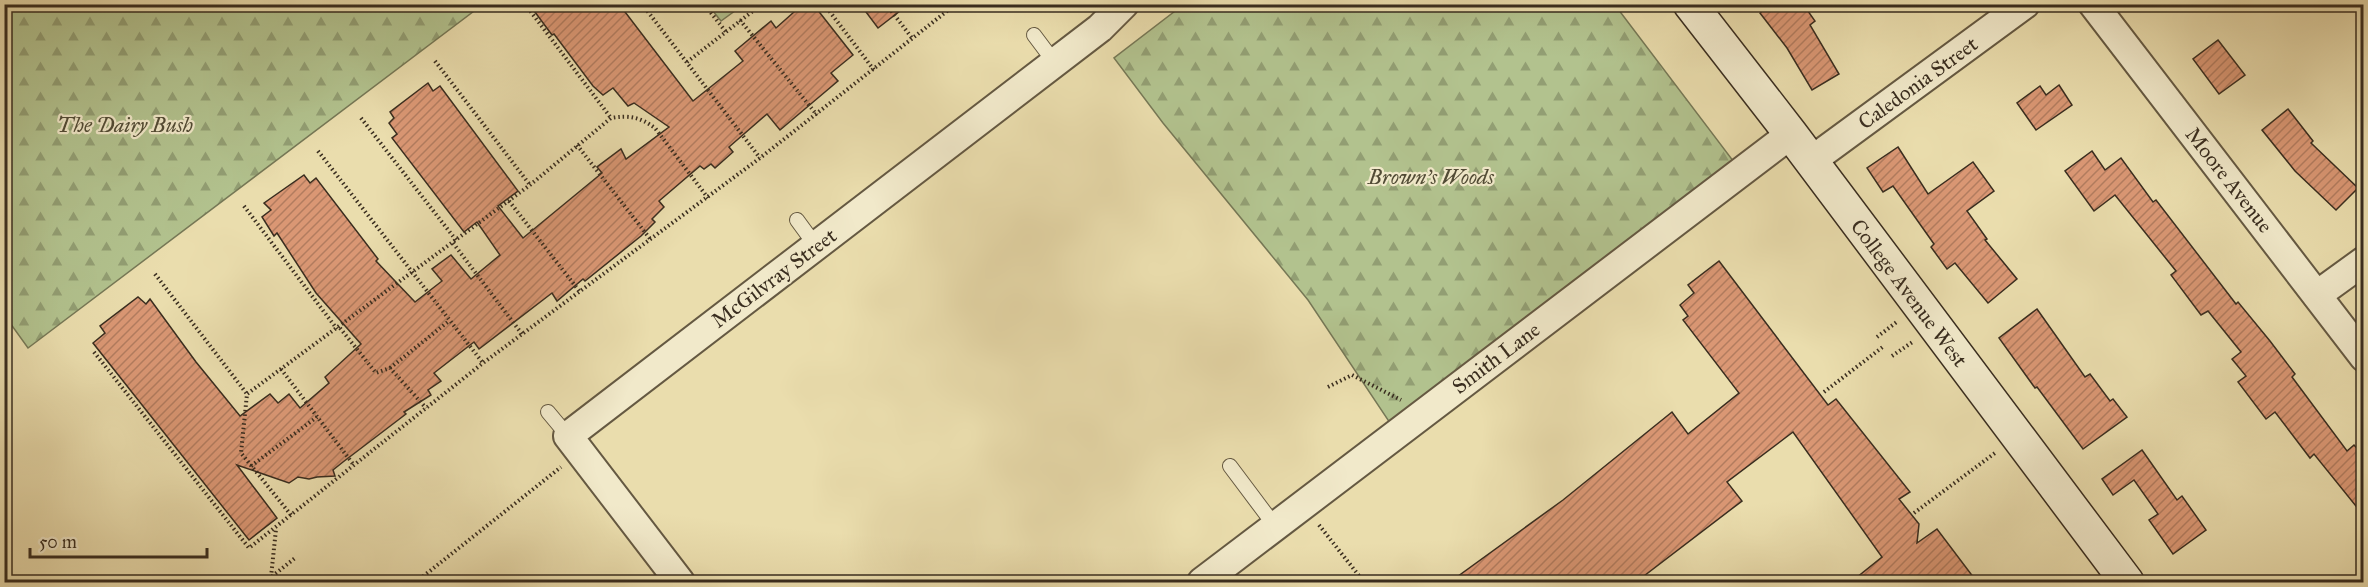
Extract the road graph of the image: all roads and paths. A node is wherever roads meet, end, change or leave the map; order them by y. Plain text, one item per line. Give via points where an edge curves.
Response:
1 (525, 4) edge
2 (642, 4) edge
3 (824, 4) edge
4 (886, 4) edge
5 (956, 4) edge
6 (1124, 4) edge
7 (1690, 4) edge
8 (2025, 4) edge
9 (2093, 4) edge
10 (762, 5) edge
11 (708, 9) dead end
12 (741, 20) junction
13 (726, 32) junction
14 (1035, 35) dead end
15 (912, 38) junction
16 (435, 61) dead end
17 (687, 62) junction
18 (1055, 63) junction
19 (874, 70) junction
20 (817, 115) junction
21 (361, 118) dead end
22 (611, 118) junction
23 (1791, 134) junction
24 (577, 145) junction
25 (318, 151) dead end
26 (760, 158) junction
27 (1811, 161) junction
28 (530, 185) junction
29 (708, 198) junction
30 (509, 201) junction
31 (244, 206) dead end
32 (797, 220) dead end
33 (651, 240) junction
34 (455, 241) junction
35 (816, 246) junction
36 (2364, 261) edge
37 (155, 274) dead end
38 (411, 274) junction
39 (580, 292) junction
40 (2317, 295) junction
41 (449, 321) junction
42 (1899, 321) dead end
43 (339, 328) junction
44 (522, 334) junction
45 (1877, 337) dead end
46 (1914, 341) dead end
47 (1884, 346) dead end
48 (94, 352) dead end
49 (1892, 356) dead end
50 (2364, 357) edge
51 (483, 363) junction
52 (390, 368) junction
53 (281, 369) junction
54 (1328, 387) dead end
55 (1824, 392) dead end
56 (247, 394) junction
57 (426, 408) junction
58 (548, 412) dead end
59 (1425, 413) junction
60 (317, 417) junction
61 (568, 436) junction
62 (2018, 436) junction
63 (353, 464) junction
64 (564, 464) dead end
65 (1230, 465) dead end
66 (251, 466) junction
67 (1304, 505) junction
68 (1914, 513) dead end
69 (291, 515) junction
70 (1275, 526) junction
71 (276, 528) junction
72 (295, 558) dead end
73 (4, 570) edge
74 (271, 577) junction
75 (2061, 577) dead end
76 (14, 582) edge
77 (265, 582) edge
78 (416, 582) edge
79 (680, 582) edge
80 (1202, 582) edge
81 (1364, 582) edge
82 (2055, 582) edge
83 (2127, 582) edge

1 - 22 path
2 - 17 path
3 - 19 path
4 - 15 path
5 - 15 path
6 - 18 street, McGilvray Street
7 - 23 main road, College Avenue West
8 - 27 street, Caledonia Street
9 - 40 street, Moore Avenue
10 - 12 path
11 - 13 path
12 - 13 path
12 - 20 path
13 - 17 path
14 - 18 lane
15 - 19 path
16 - 28 path
17 - 26 path
18 - 35 street, McGilvray Street
19 - 20 path
20 - 26 path
21 - 34 path
22 - 24 path
22 - 29 path via 627,115 649,124
23 - 27 main road, College Avenue West
23 - 59 street, Smith Lane
24 - 28 path
24 - 33 path
25 - 38 path
26 - 29 path
27 - 62 main road, College Avenue West
28 - 30 path
29 - 33 path
30 - 34 path
30 - 39 path
31 - 43 path
32 - 35 lane
33 - 39 path
34 - 38 path
34 - 44 path
35 - 61 street, McGilvray Street
36 - 40 street
37 - 56 path
38 - 41 path
38 - 43 path
39 - 44 path
40 - 50 street, Moore Avenue
41 - 51 path
41 - 52 path
42 - 45 path
43 - 52 path via 376,373
43 - 53 path
44 - 51 path
46 - 49 path
47 - 55 path
48 - 71 path via 249,548
51 - 57 path
52 - 57 path
53 - 56 path
53 - 60 path
54 - 59 path via 1352,375
56 - 66 path via 241,453
57 - 63 path
58 - 61 lane
59 - 67 street, Smith Lane
60 - 63 path
60 - 66 path
61 - 79 street
62 - 68 path
62 - 83 main road, College Avenue West
63 - 69 path
64 - 78 path
65 - 70 lane
66 - 69 path
67 - 70 street, Smith Lane
67 - 81 path
69 - 71 path
70 - 80 street, Smith Lane
71 - 74 path
72 - 74 path
73 - 76 path
74 - 77 path
75 - 82 path

